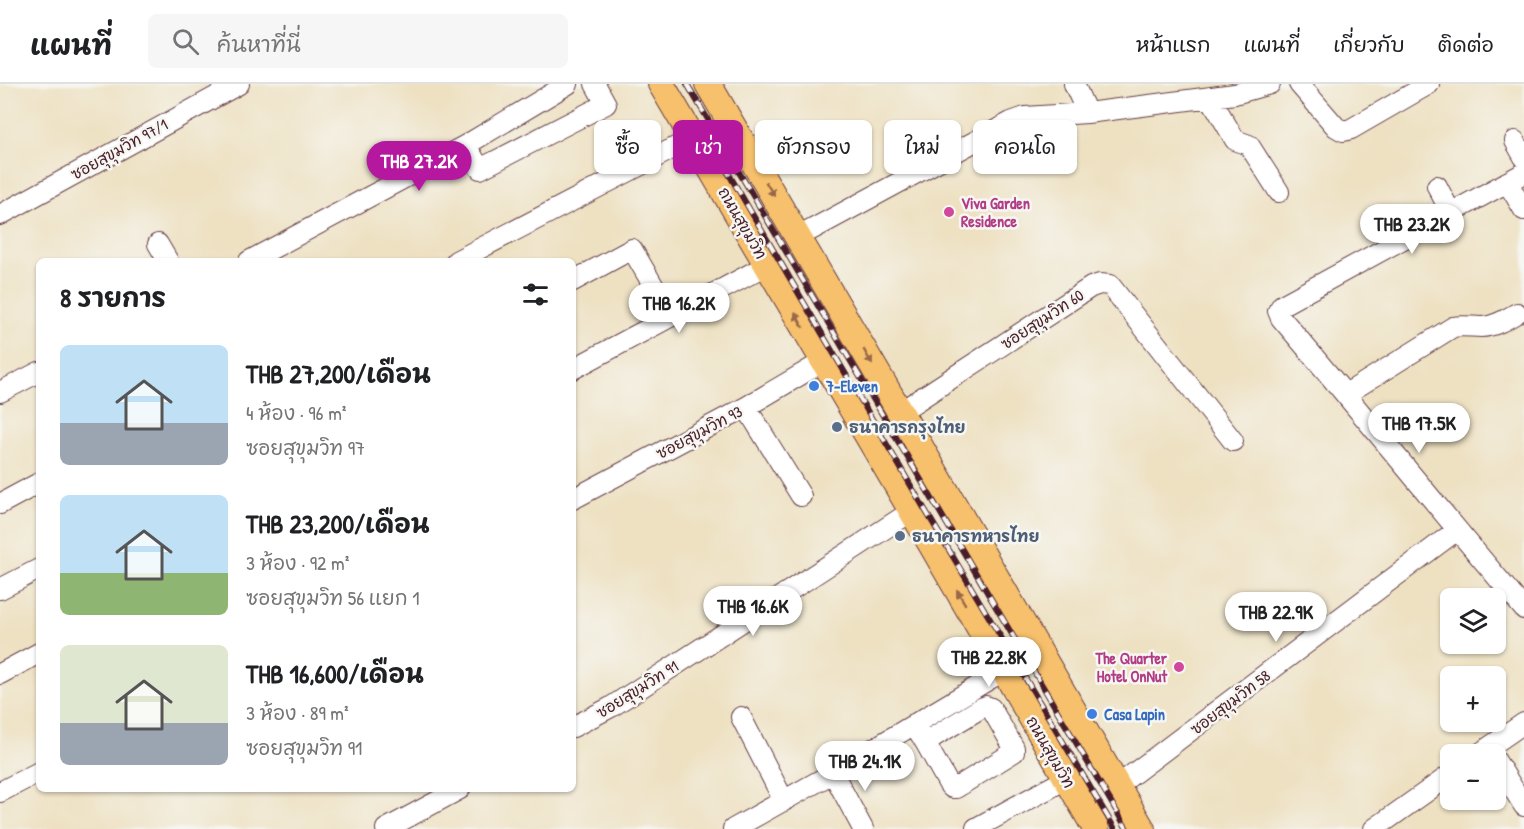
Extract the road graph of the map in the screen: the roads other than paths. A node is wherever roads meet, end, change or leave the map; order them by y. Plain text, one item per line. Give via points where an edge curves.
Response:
1 (239, 84) edge
2 (568, 84) edge
3 (596, 84) edge
4 (661, 84) edge
5 (708, 84) edge
6 (1074, 84) edge
7 (1270, 84) edge
8 (1299, 84) edge
9 (1429, 84) edge
10 (1210, 97) junction
11 (1087, 113) junction
12 (682, 120) edge
13 (466, 145) junction
14 (673, 148) edge
15 (714, 174) edge
16 (1515, 178) edge
17 (1437, 186) dead end
18 (1279, 192) dead end
19 (1524, 210) edge
20 (1451, 213) junction
21 (0, 214) edge
22 (798, 237) junction
23 (255, 258) edge
24 (462, 258) edge
25 (767, 265) junction
26 (576, 279) edge
27 (1517, 313) dead end
28 (671, 316) junction
29 (824, 362) junction
30 (576, 367) edge
31 (36, 374) edge
32 (0, 392) edge
33 (1346, 394) junction
34 (746, 407) junction
35 (900, 412) junction
36 (1233, 441) dead end
37 (36, 485) edge
38 (801, 496) dead end
39 (576, 497) edge
40 (0, 504) edge
41 (912, 511) junction
42 (1457, 530) junction
43 (36, 571) edge
44 (0, 589) edge
45 (1524, 609) edge
46 (36, 655) edge
47 (1004, 671) junction
48 (0, 674) edge
49 (741, 717) dead end
50 (1524, 723) edge
51 (914, 724) junction
52 (576, 726) edge
53 (1089, 738) junction
54 (925, 742) junction
55 (1500, 744) edge
56 (1061, 769) junction
57 (834, 772) junction
58 (36, 774) edge
59 (1506, 780) edge
60 (1440, 782) edge
61 (1117, 786) junction
62 (0, 792) edge
63 (455, 792) edge
64 (784, 801) junction
65 (1524, 806) edge
66 (770, 821) edge
67 (976, 828) edge
68 (387, 829) edge
69 (733, 829) edge
70 (863, 829) edge
71 (1096, 829) edge
72 (1142, 829) edge
73 (1374, 829) edge

1 - 21 street, ซอยสุขุมวิท 97/1
2 - 13 street
3 - 13 street via 606,104 480,169
4 - 12 main road, ถนนสุขุมวิท
5 -> 22 main road
6 - 11 street
7 - 10 street
8 - 9 street via 1343,131
10 - 11 street
10 - 18 street via 1235,140 1249,145
11 - 22 street via 1025,117 1011,122
13 - 23 street
14 - 24 street
15 - 25 main road, ถนนสุขุมวิท
16 - 19 street
16 - 20 street
17 - 20 street
20 - 33 street via 1282,305 1278,311
22 -> 35 main road
25 - 28 street
29 -> 25 main road, ถนนสุขุมวิท
26 - 28 street via 632,249
27 - 33 street via 1484,327 1453,327
28 - 30 street
29 - 34 street, ซอยสุขุมวิท 93
29 - 41 main road, ถนนสุขุมวิท
31 - 32 street
33 - 42 street
34 - 38 street
34 - 39 street, ซอยสุขุมวิท 93
35 - 36 street, ซอยสุขุมวิท 60 via 1100,284 1110,285
35 - 53 main road
37 - 40 street
47 -> 41 main road, ถนนสุขุมวิท
41 - 52 street, ซอยสุขุมวิท 91
42 - 45 street
42 - 61 street, ซอยสุขุมวิท 58
43 - 44 street
46 - 48 street
47 - 51 street
47 - 56 main road, ถนนสุขุมวิท
49 - 64 street
50 - 55 street
51 - 54 street
51 - 57 street
53 - 56 main road
53 - 61 main road
54 - 54 street via 952,788 1014,752 991,708 986,706
56 - 67 street
56 - 71 main road, ถนนสุขุมวิท
57 - 64 street
57 - 70 street
58 - 62 street
59 - 65 street
60 - 73 street
61 - 72 main road
63 - 68 street
64 - 66 street
66 - 69 street

